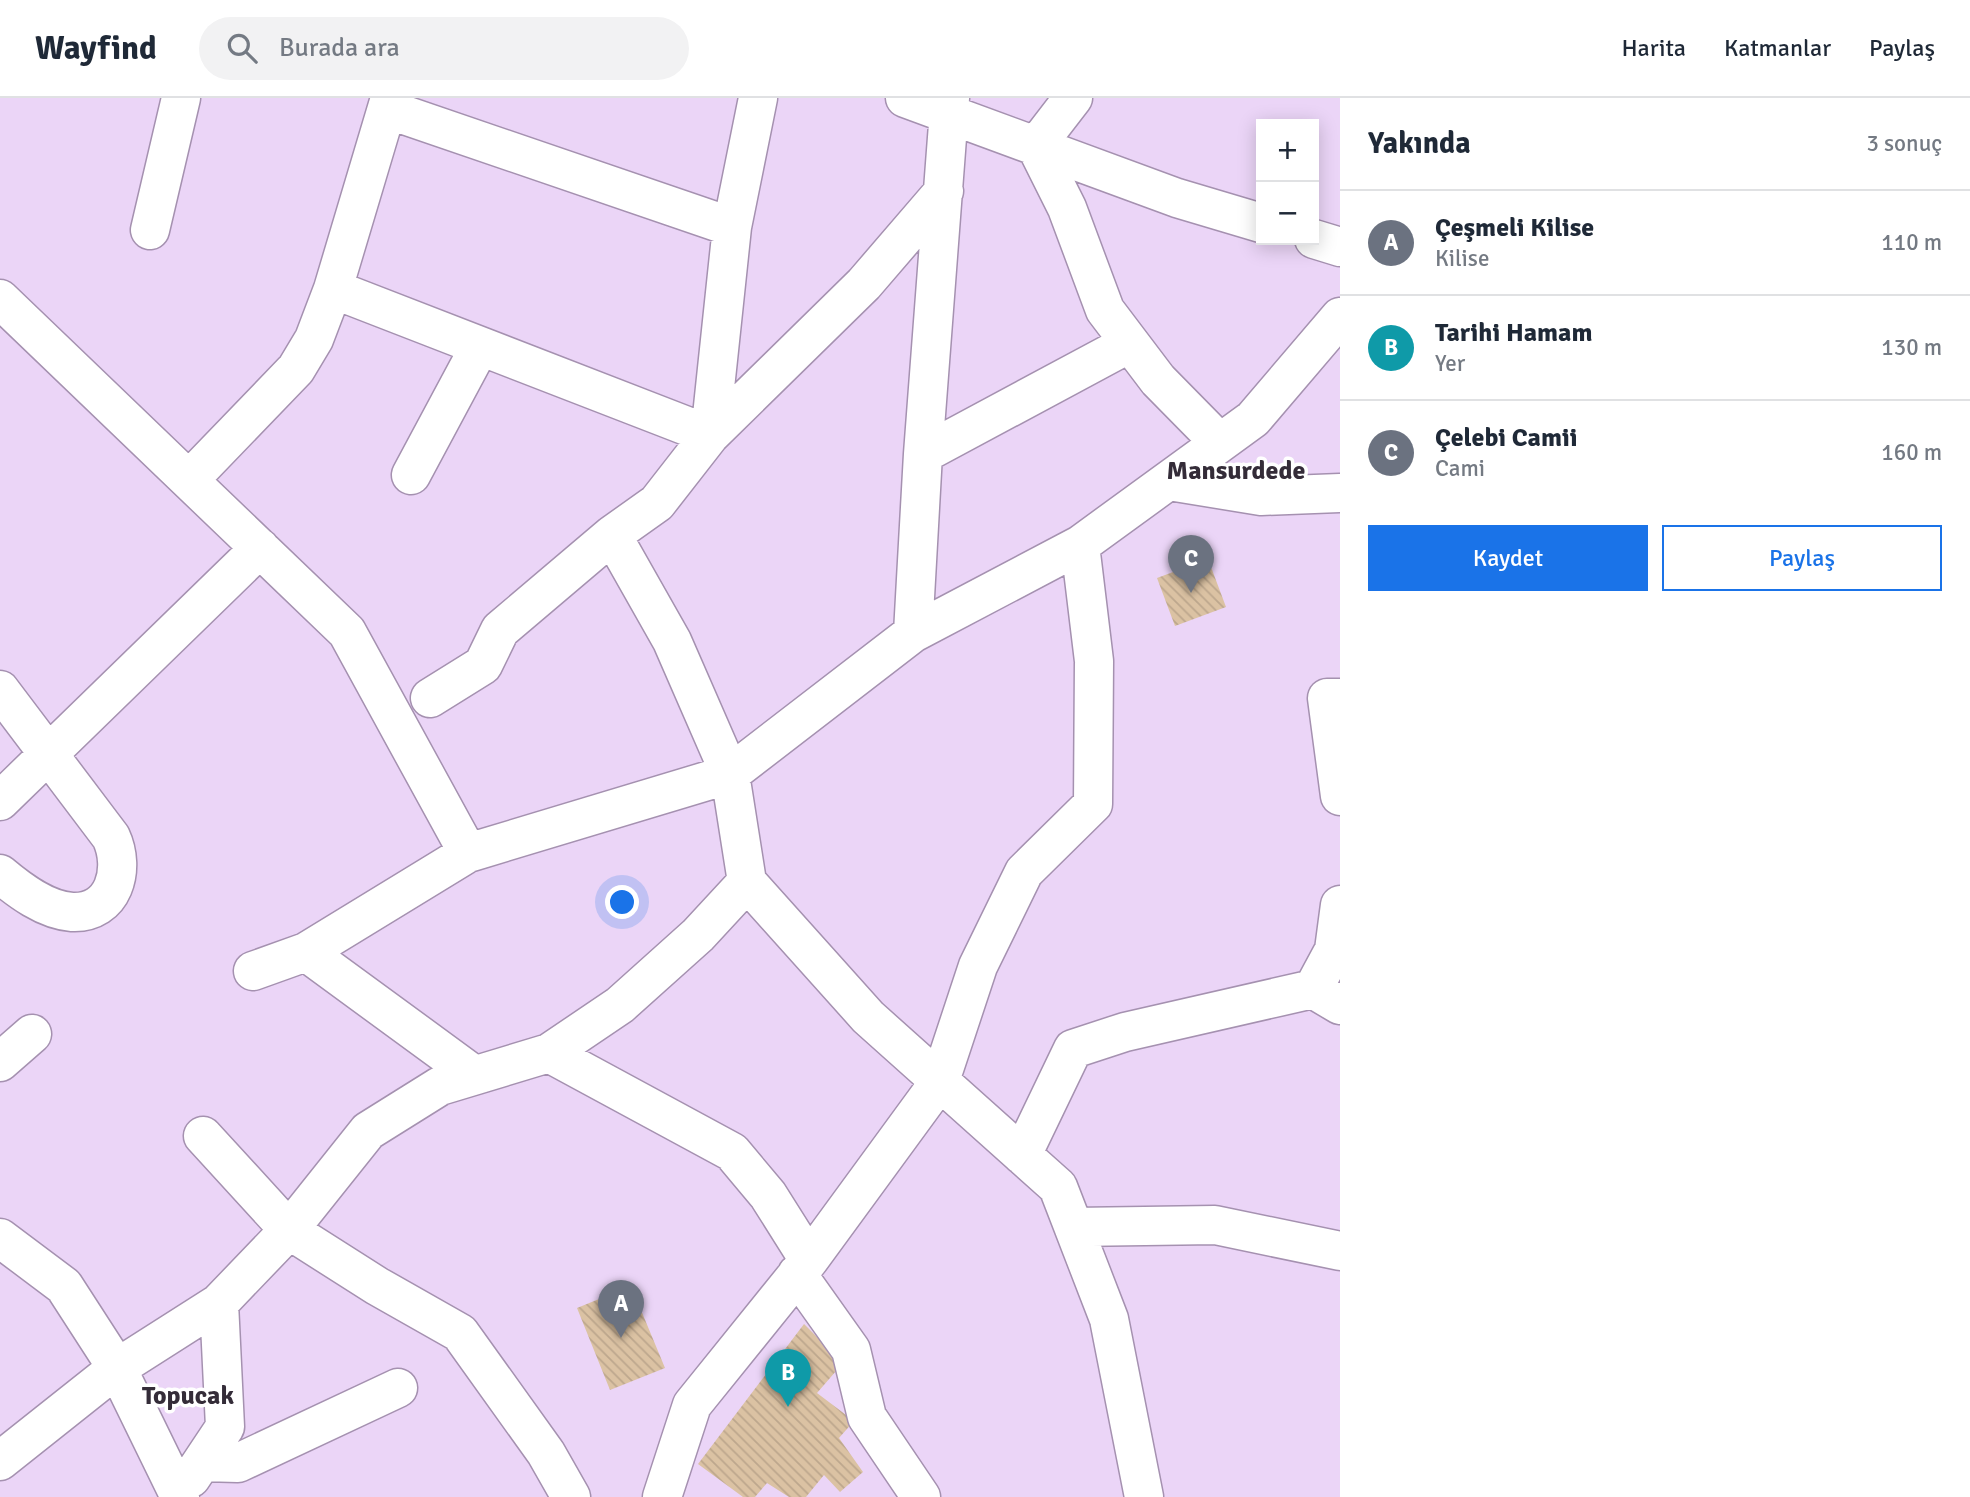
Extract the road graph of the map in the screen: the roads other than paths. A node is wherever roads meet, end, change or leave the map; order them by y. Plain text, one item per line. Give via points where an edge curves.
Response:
1 (181, 98) edge
2 (758, 98) edge
3 (905, 98) edge
4 (1073, 98) edge
5 (388, 104) edge
6 (949, 106) edge
7 (1036, 146) junction
8 (944, 191) junction
9 (1256, 222) edge
10 (732, 227) junction
11 (150, 230) dead end
12 (1319, 241) edge
13 (1340, 247) edge
14 (333, 289) junction
15 (0, 299) edge
16 (1340, 317) edge
17 (1130, 343) junction
18 (479, 348) junction
19 (710, 435) junction
20 (1220, 443) junction
21 (923, 454) junction
22 (411, 475) dead end
23 (190, 479) junction
24 (1169, 481) junction
25 (1340, 492) edge
26 (612, 535) junction
27 (1080, 545) junction
28 (260, 548) junction
29 (913, 633) junction
30 (0, 690) edge
31 (430, 698) dead end
32 (1340, 698) edge
33 (49, 751) junction
34 (730, 774) junction
35 (1340, 796) edge
36 (0, 801) edge
37 (468, 853) junction
38 (0, 874) edge
39 (747, 882) junction
40 (1340, 905) edge
41 (306, 952) junction
42 (253, 971) dead end
43 (1327, 997) edge
44 (33, 1034) dead end
45 (549, 1053) junction
46 (0, 1062) edge
47 (474, 1075) junction
48 (940, 1081) junction
49 (203, 1136) dead end
50 (1022, 1155) junction
51 (1073, 1227) junction
52 (289, 1230) junction
53 (0, 1238) edge
54 (1340, 1251) edge
55 (803, 1267) junction
56 (219, 1303) junction
57 (117, 1368) junction
58 (398, 1388) dead end
59 (0, 1461) edge
60 (202, 1462) junction
61 (180, 1496) edge
62 (571, 1497) edge
63 (662, 1497) edge
64 (921, 1497) edge
65 (1144, 1497) edge

1 - 11 street
2 - 10 street
3 - 6 street
4 - 7 street
5 - 10 street
5 - 14 street
6 - 7 street
6 - 8 street
7 - 9 street
7 - 17 street via 1067,208 1105,310
8 - 19 street via 864,284
8 - 21 street
10 - 19 street
12 - 13 street
14 - 18 street
14 - 23 street via 314,339 296,369
15 - 23 street
16 - 20 street via 1254,419
17 - 20 street via 1158,380
17 - 21 street
18 - 19 street
18 - 22 street
19 - 26 street via 657,503
20 - 24 street
21 - 29 street
23 - 28 street
24 - 25 street via 1261,496
24 - 27 street
26 - 31 street via 499,629 484,665
26 - 34 street via 672,641
27 - 29 street
27 - 48 street via 1094,661 1093,804 1024,872 978,967
28 - 33 street
28 - 37 street via 347,632
29 - 34 street
30 - 33 street
32 - 35 street via 1326,698
33 - 36 street
33 - 38 street via 111,837 119,863 115,886 92,908 70,912 30,897
34 - 37 street
34 - 39 street
37 - 41 street
39 - 45 street via 698,935 620,1005
39 - 48 street via 869,1017
40 - 43 street
41 - 42 street
41 - 47 street
43 - 50 street via 1125,1032 1073,1049
44 - 46 street
45 - 47 street
45 - 55 street via 732,1152 768,1195
47 - 52 street via 440,1086 368,1131
48 - 50 street
48 - 55 street
49 - 52 street
50 - 51 street via 1058,1187
51 - 54 street via 1215,1225
51 - 65 street via 1109,1319
52 - 56 street
52 - 62 street via 460,1333 546,1453
53 - 57 street via 64,1286
55 - 63 street via 692,1405
55 - 64 street via 850,1350 867,1417
56 - 57 street
56 - 60 street via 225,1427
57 - 59 street
57 - 61 street
58 - 60 street via 238,1463
60 - 61 street

